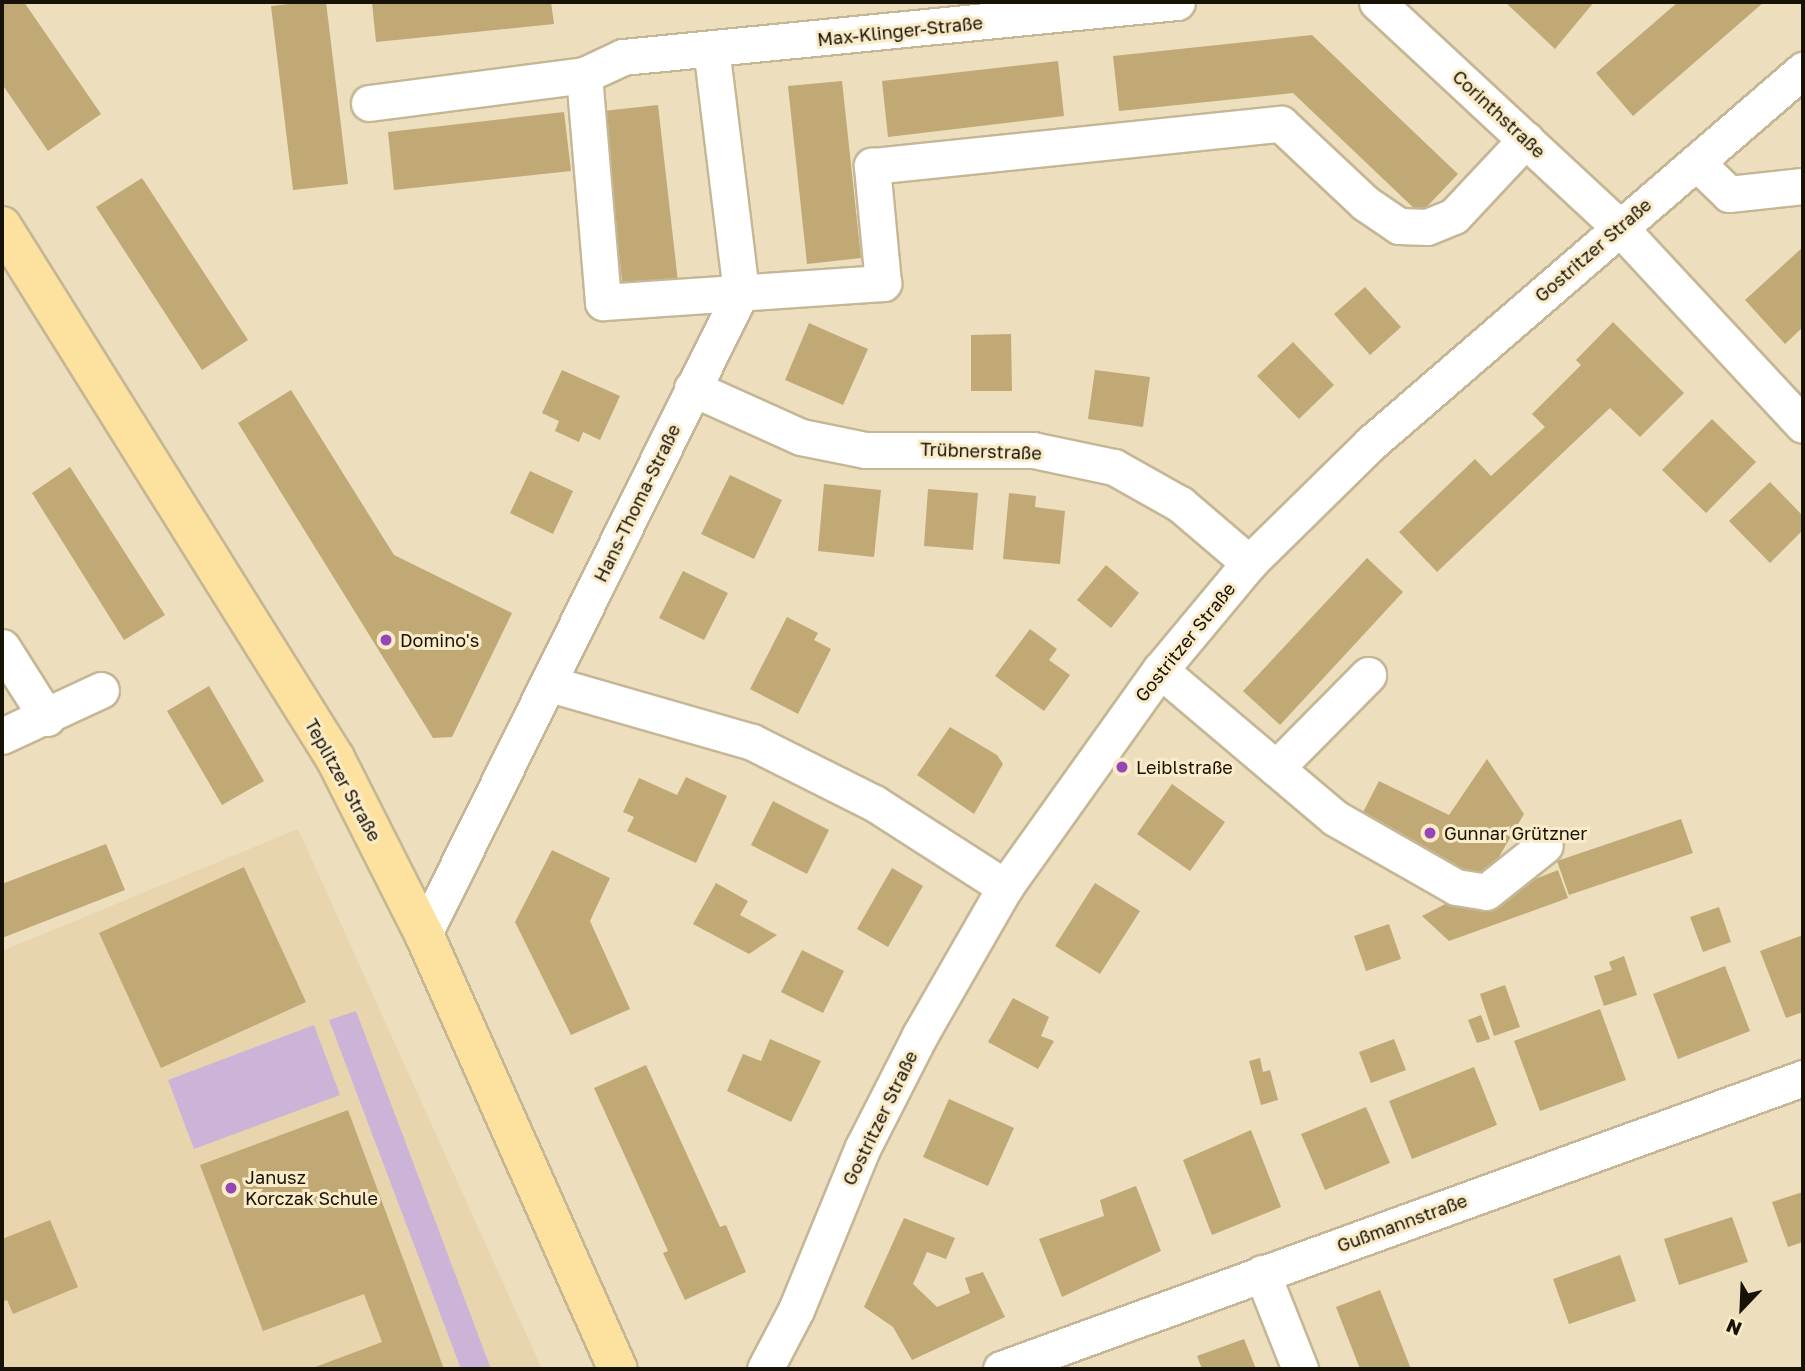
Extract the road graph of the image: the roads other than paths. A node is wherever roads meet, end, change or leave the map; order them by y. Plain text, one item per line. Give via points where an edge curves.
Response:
1 (1177, 2) edge
2 (1377, 2) edge
3 (711, 49) junction
4 (1803, 70) edge
5 (584, 75) junction
6 (369, 103) dead end
7 (1526, 139) junction
8 (1696, 162) junction
9 (1803, 186) edge
10 (1619, 227) junction
11 (2, 228) edge
12 (741, 292) junction
13 (692, 388) junction
14 (1803, 425) edge
15 (1249, 563) junction
16 (2, 647) edge
17 (1160, 670) junction
18 (1368, 675) dead end
19 (550, 684) junction
20 (101, 690) dead end
21 (47, 718) junction
22 (2, 736) edge
23 (1276, 768) junction
24 (1545, 845) dead end
25 (1005, 887) junction
26 (424, 934) junction
27 (1803, 1078) edge
28 (1262, 1273) junction
29 (1013, 1367) edge
30 (618, 1369) edge
31 (765, 1369) edge
32 (1300, 1369) edge

1 - 3 street, Max-Klinger-Straße
2 - 7 street, Corinthstraße
3 - 5 street, Max-Klinger-Straße via 623,57
3 - 12 street
4 - 8 street, Gostritzer Straße
5 - 6 street, Max-Klinger-Straße
5 - 12 street via 603,302
7 - 10 street, Corinthstraße
7 - 12 street via 1454,216 1427,227 1399,226 1366,203 1281,124 872,166 883,283
8 - 9 street via 1729,194
8 - 10 street, Gostritzer Straße
10 - 14 street, Corinthstraße
10 - 15 street, Gostritzer Straße via 1371,443
11 - 26 main road, Teplitzer Straße via 335,758
12 - 13 street, Hans-Thoma-Straße
13 - 15 street, Trübnerstraße via 801,437 866,450 1033,450 1114,467 1180,504
13 - 19 street, Hans-Thoma-Straße
15 - 17 street, Gostritzer Straße
16 - 21 street
17 - 23 street
17 - 25 street, Gostritzer Straße
18 - 23 street
19 - 25 street via 752,742 874,803
19 - 26 street, Hans-Thoma-Straße
20 - 21 street
21 - 22 street
23 - 24 street via 1335,818 1456,887 1486,892
25 - 31 street, Gostritzer Straße via 920,1035 863,1147 796,1310
26 - 30 main road, Teplitzer Straße
27 - 28 street, Gußmannstraße
28 - 29 street, Gußmannstraße
28 - 32 street

